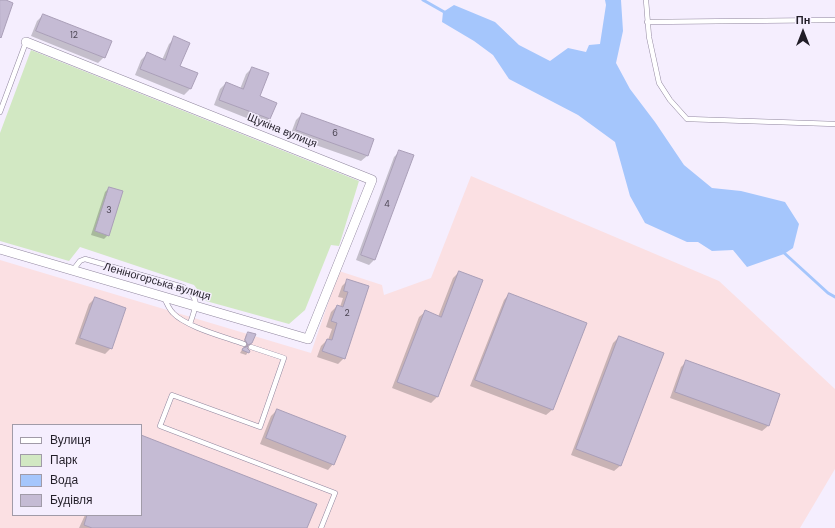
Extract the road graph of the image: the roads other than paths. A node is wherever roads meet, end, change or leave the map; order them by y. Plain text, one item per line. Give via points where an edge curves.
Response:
1 (646, 0) edge
2 (835, 20) edge
3 (648, 22) junction
4 (26, 42) joint
5 (0, 112) edge
6 (835, 124) edge
7 (0, 249) edge
8 (73, 270) junction
9 (164, 297) junction
10 (195, 306) junction
11 (190, 324) junction
12 (308, 339) joint
13 (244, 344) dead end
14 (251, 347) dead end
15 (321, 528) edge

1 - 3 lane
2 - 3 lane
3 - 6 lane via 659,83 687,119
4 - 5 lane
4 - 12 street, Щукіна вулиця via 372,180
7 - 8 street, Леніногорська вулиця
8 - 9 street, Леніногорська вулиця
8 - 10 lane via 85,259 98,262 183,288 191,292 195,298
9 - 10 street, Леніногорська вулиця
9 - 11 lane via 172,313
10 - 11 lane
10 - 12 street, Леніногорська вулиця
11 - 13 lane
14 - 15 lane via 284,358 260,427 172,395 160,426 335,493

